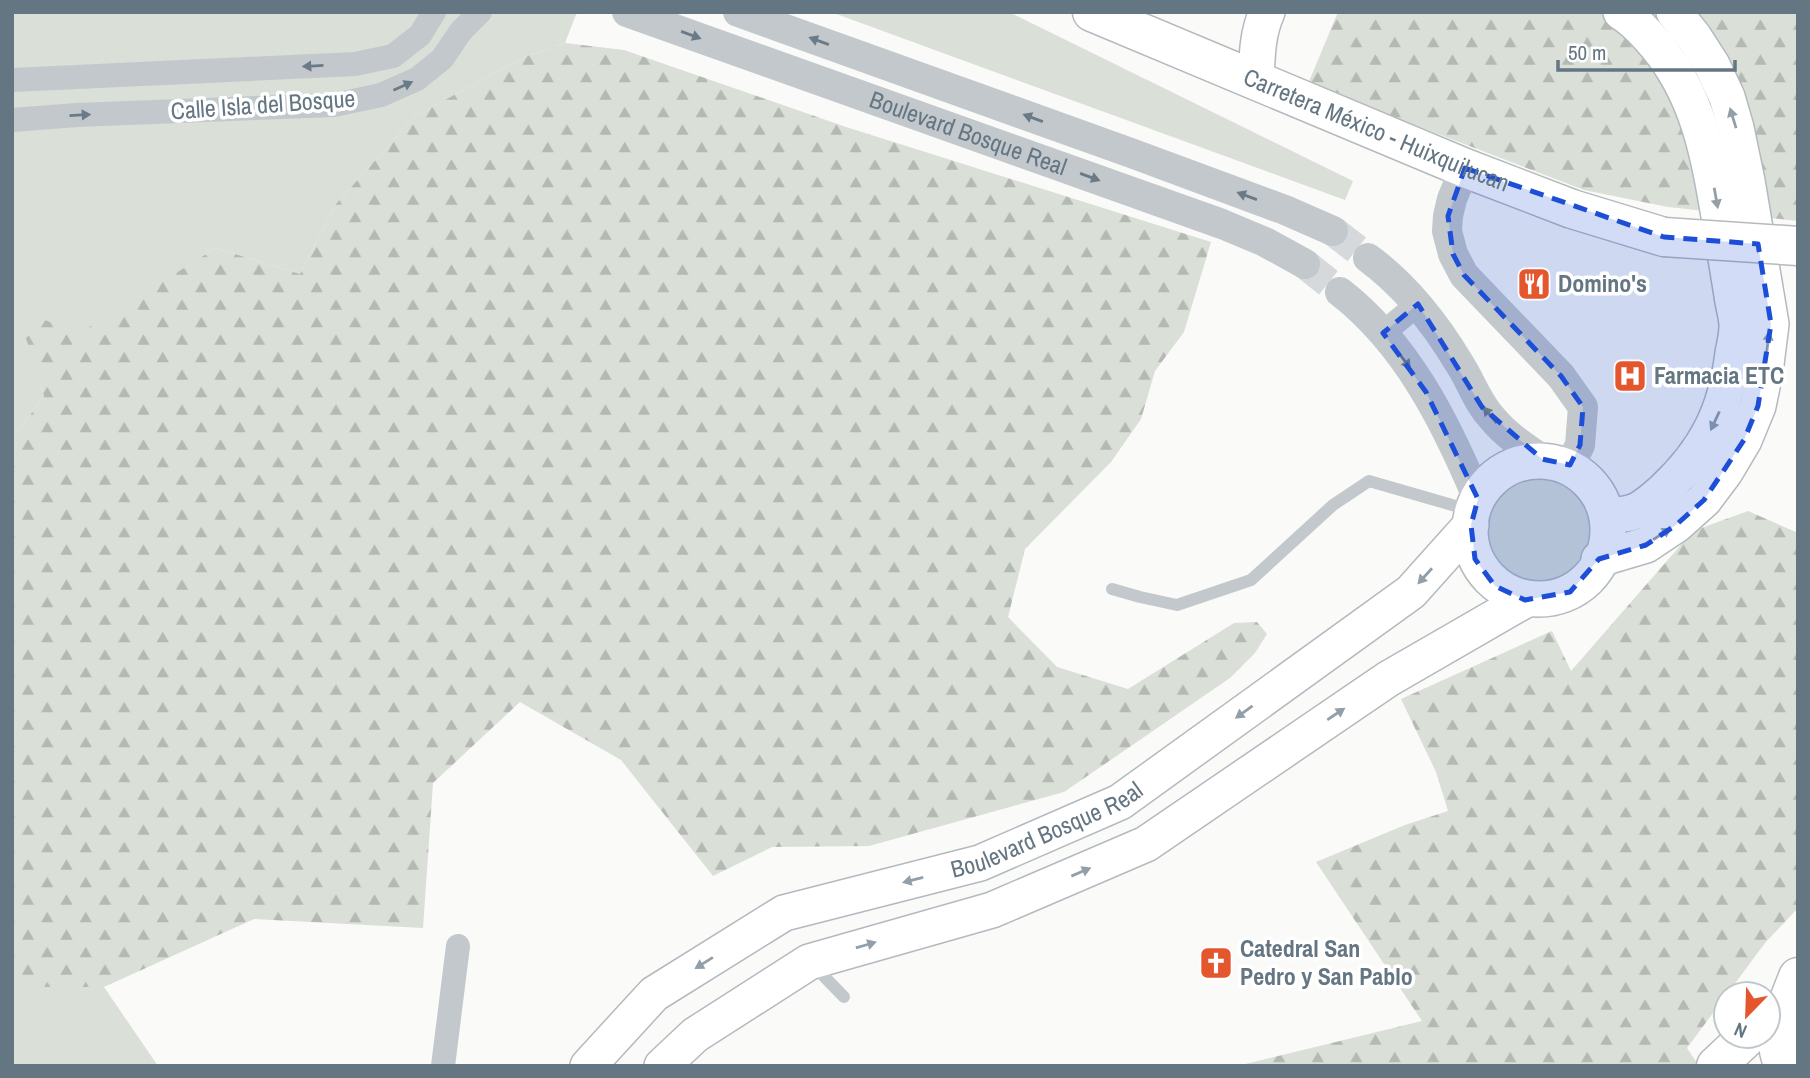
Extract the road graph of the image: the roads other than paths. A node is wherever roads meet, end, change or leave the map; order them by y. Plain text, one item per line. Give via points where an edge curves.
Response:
1 (434, 12) edge
2 (480, 12) edge
3 (626, 12) edge
4 (738, 12) edge
5 (1092, 12) edge
6 (1267, 12) edge
7 (1621, 12) edge
8 (1674, 12) edge
9 (12, 80) edge
10 (1256, 81) junction
11 (12, 120) edge
12 (1465, 168) junction
13 (1285, 210) junction
14 (1333, 231) tunnel mouth
15 (1265, 242) junction
16 (1798, 246) edge
17 (1368, 258) tunnel mouth
18 (1305, 264) tunnel mouth
19 (1340, 292) tunnel mouth
20 (1418, 304) junction
21 (1383, 332) junction
22 (1556, 462) junction
23 (1474, 512) junction
24 (1607, 516) junction
25 (1599, 559) junction
26 (1112, 589) dead end
27 (1525, 600) junction
28 (458, 946) dead end
29 (1798, 946) edge
30 (809, 962) junction
31 (1798, 977) edge
32 (1776, 980) edge
33 (844, 997) dead end
34 (1740, 1050) edge
35 (443, 1066) edge
36 (588, 1066) edge
37 (662, 1066) edge
38 (1716, 1066) edge
39 (1783, 1066) edge

1 -> 9 street, Calle Isla del Bosque via 420,35 394,56 355,64
11 -> 2 street, Calle Isla del Bosque via 334,105 381,95 417,79 442,59
3 -> 15 street, Boulevard Bosque Real
13 -> 4 street, Boulevard Bosque Real
5 - 10 main road, Carretera México - Huixquilucan
6 - 10 main road via 1257,50
7 -> 24 main road via 1667,58 1695,111 1714,188 1737,326 1726,397 1698,453 1656,497 1634,512
25 -> 8 main road via 1646,545 1704,500 1744,440 1765,372 1771,324 1736,128 1712,65
10 - 12 main road, Carretera México - Huixquilucan
12 - 16 main road, Carretera México - Huixquilucan, bridge via 1572,209 1664,237
12 - 22 street via 1448,216 1453,254 1464,275 1561,376 1583,407 1580,445
13 - 14 street, Boulevard Bosque Real
13 - 15 street
15 - 18 street, Boulevard Bosque Real
17 - 20 street
19 - 21 street
20 - 21 street
22 -> 20 street via 1511,437 1493,421 1443,336
21 -> 23 street via 1426,392 1455,448
22 - 23 main road via 1516,464 1494,478
22 - 24 main road via 1587,478
23 - 26 lane via 1369,481 1333,505 1251,580 1177,605
23 - 27 main road via 1475,559 1495,586
23 -> 36 main road, Boulevard Bosque Real via 1411,592 1120,802 980,863 784,913 654,994
24 - 25 main road via 1607,537
25 - 27 main road via 1589,577 1570,592 1548,600
30 -> 27 main road, Boulevard Bosque Real via 992,910 1146,844 1388,679
28 - 35 street
29 - 32 main road
30 - 33 lane
30 - 37 main road, Boulevard Bosque Real via 695,1035
31 - 39 main road via 1778,1028
34 - 38 main road

